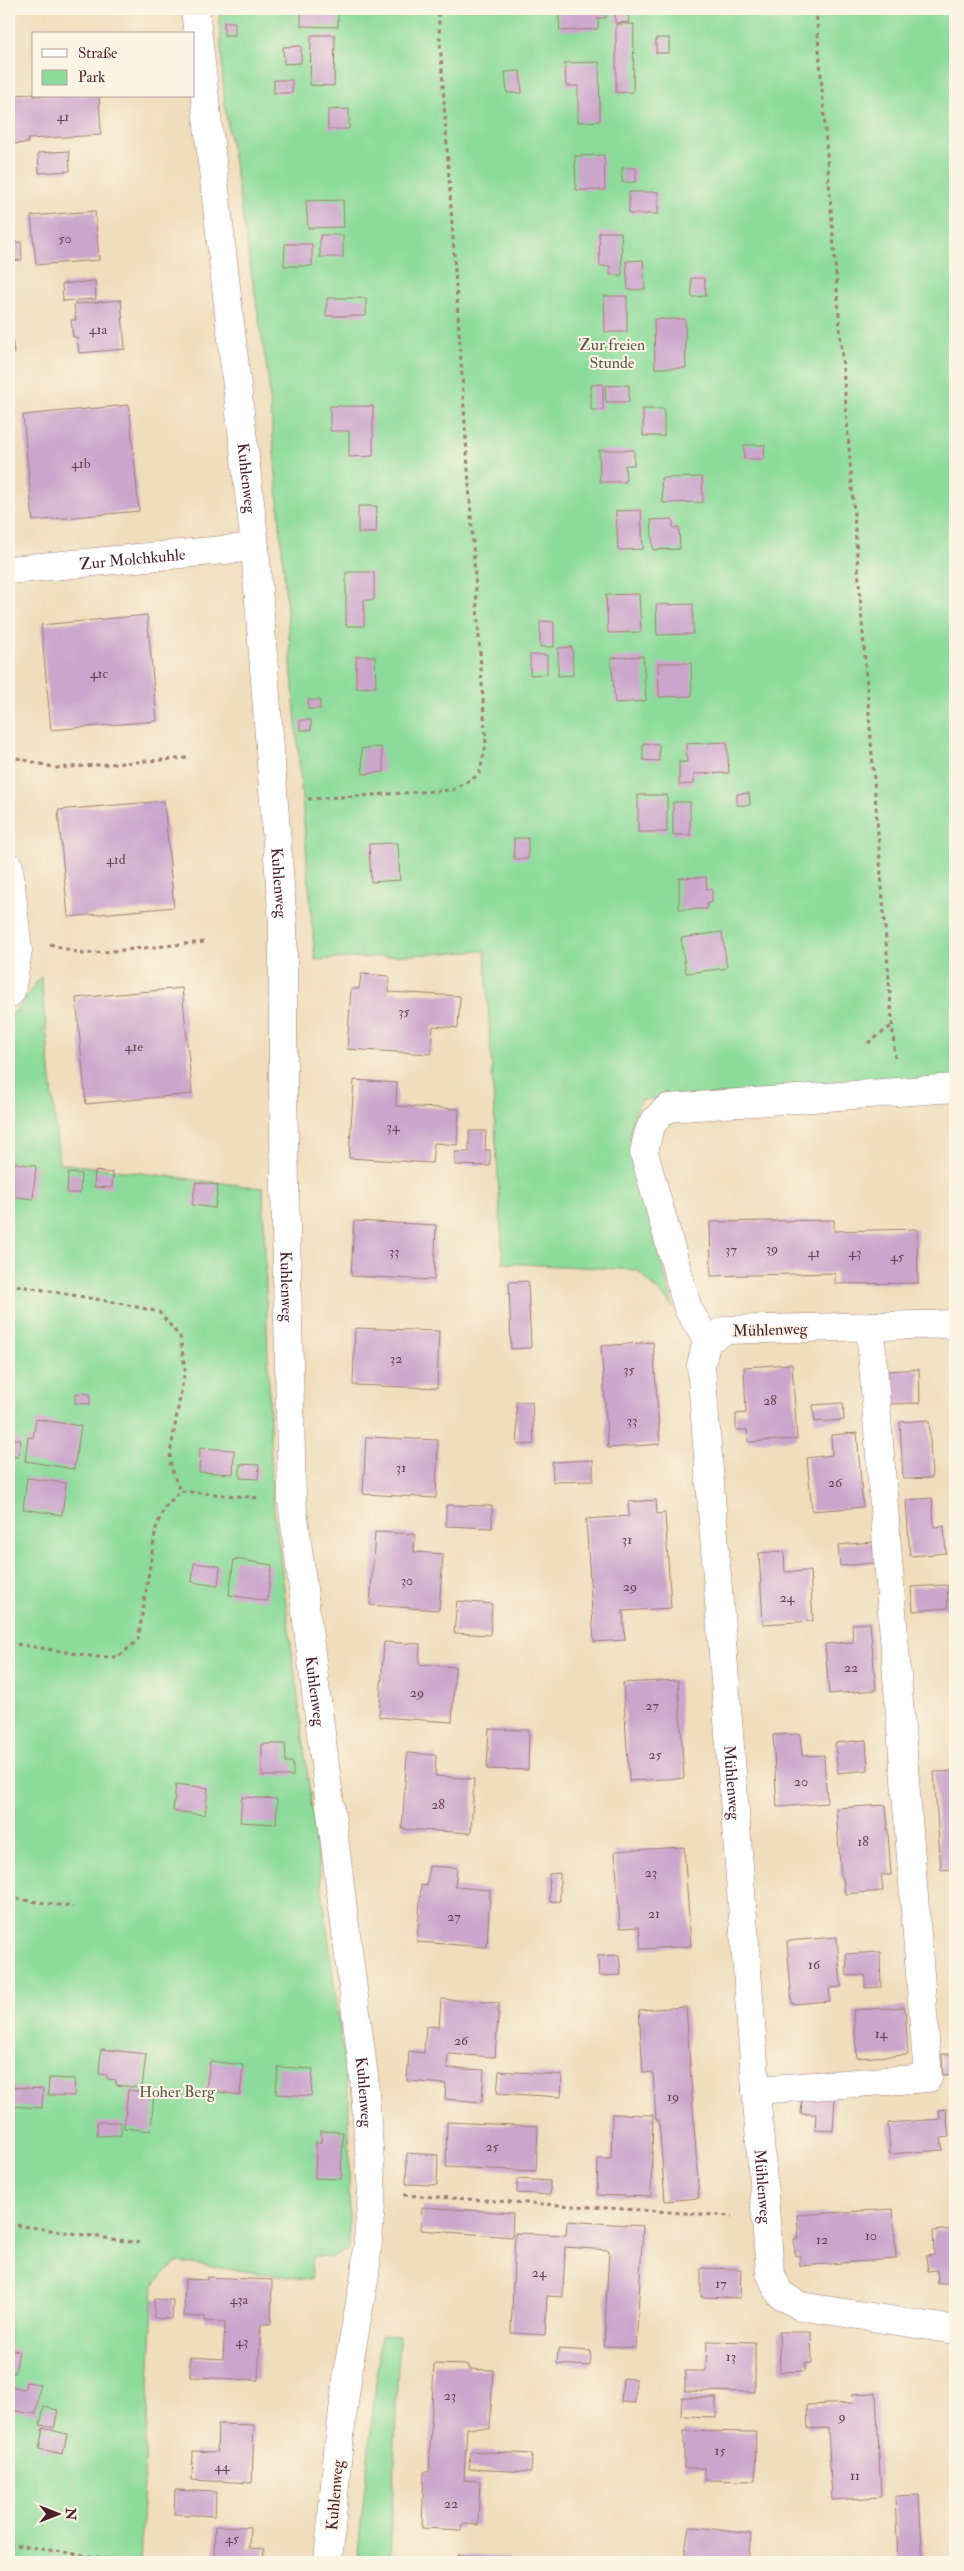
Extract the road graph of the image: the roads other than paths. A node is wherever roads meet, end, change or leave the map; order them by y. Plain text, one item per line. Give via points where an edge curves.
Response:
1 (195, 9) edge
2 (255, 547) junction
3 (9, 570) edge
4 (9, 867) edge
5 (9, 994) edge
6 (955, 1088) edge
7 (955, 1324) edge
8 (870, 1326) junction
9 (708, 1340) junction
10 (756, 2090) junction
11 (955, 2330) edge
12 (328, 2562) edge

1 - 2 street, Kuhlenweg
2 - 3 street, Zur Molchkuhle
2 - 12 street, Kuhlenweg via 283,925 292,1501 364,2077 372,2193 365,2275 338,2451
4 - 5 street via 18,951
6 - 9 street via 668,1108 655,1118 644,1153 688,1309
7 - 8 street, Mühlenweg
8 - 9 street, Mühlenweg via 726,1330
8 - 10 street via 928,2078
9 - 10 street, Mühlenweg via 701,1365
10 - 11 street, Mühlenweg via 770,2273 780,2294 800,2306

